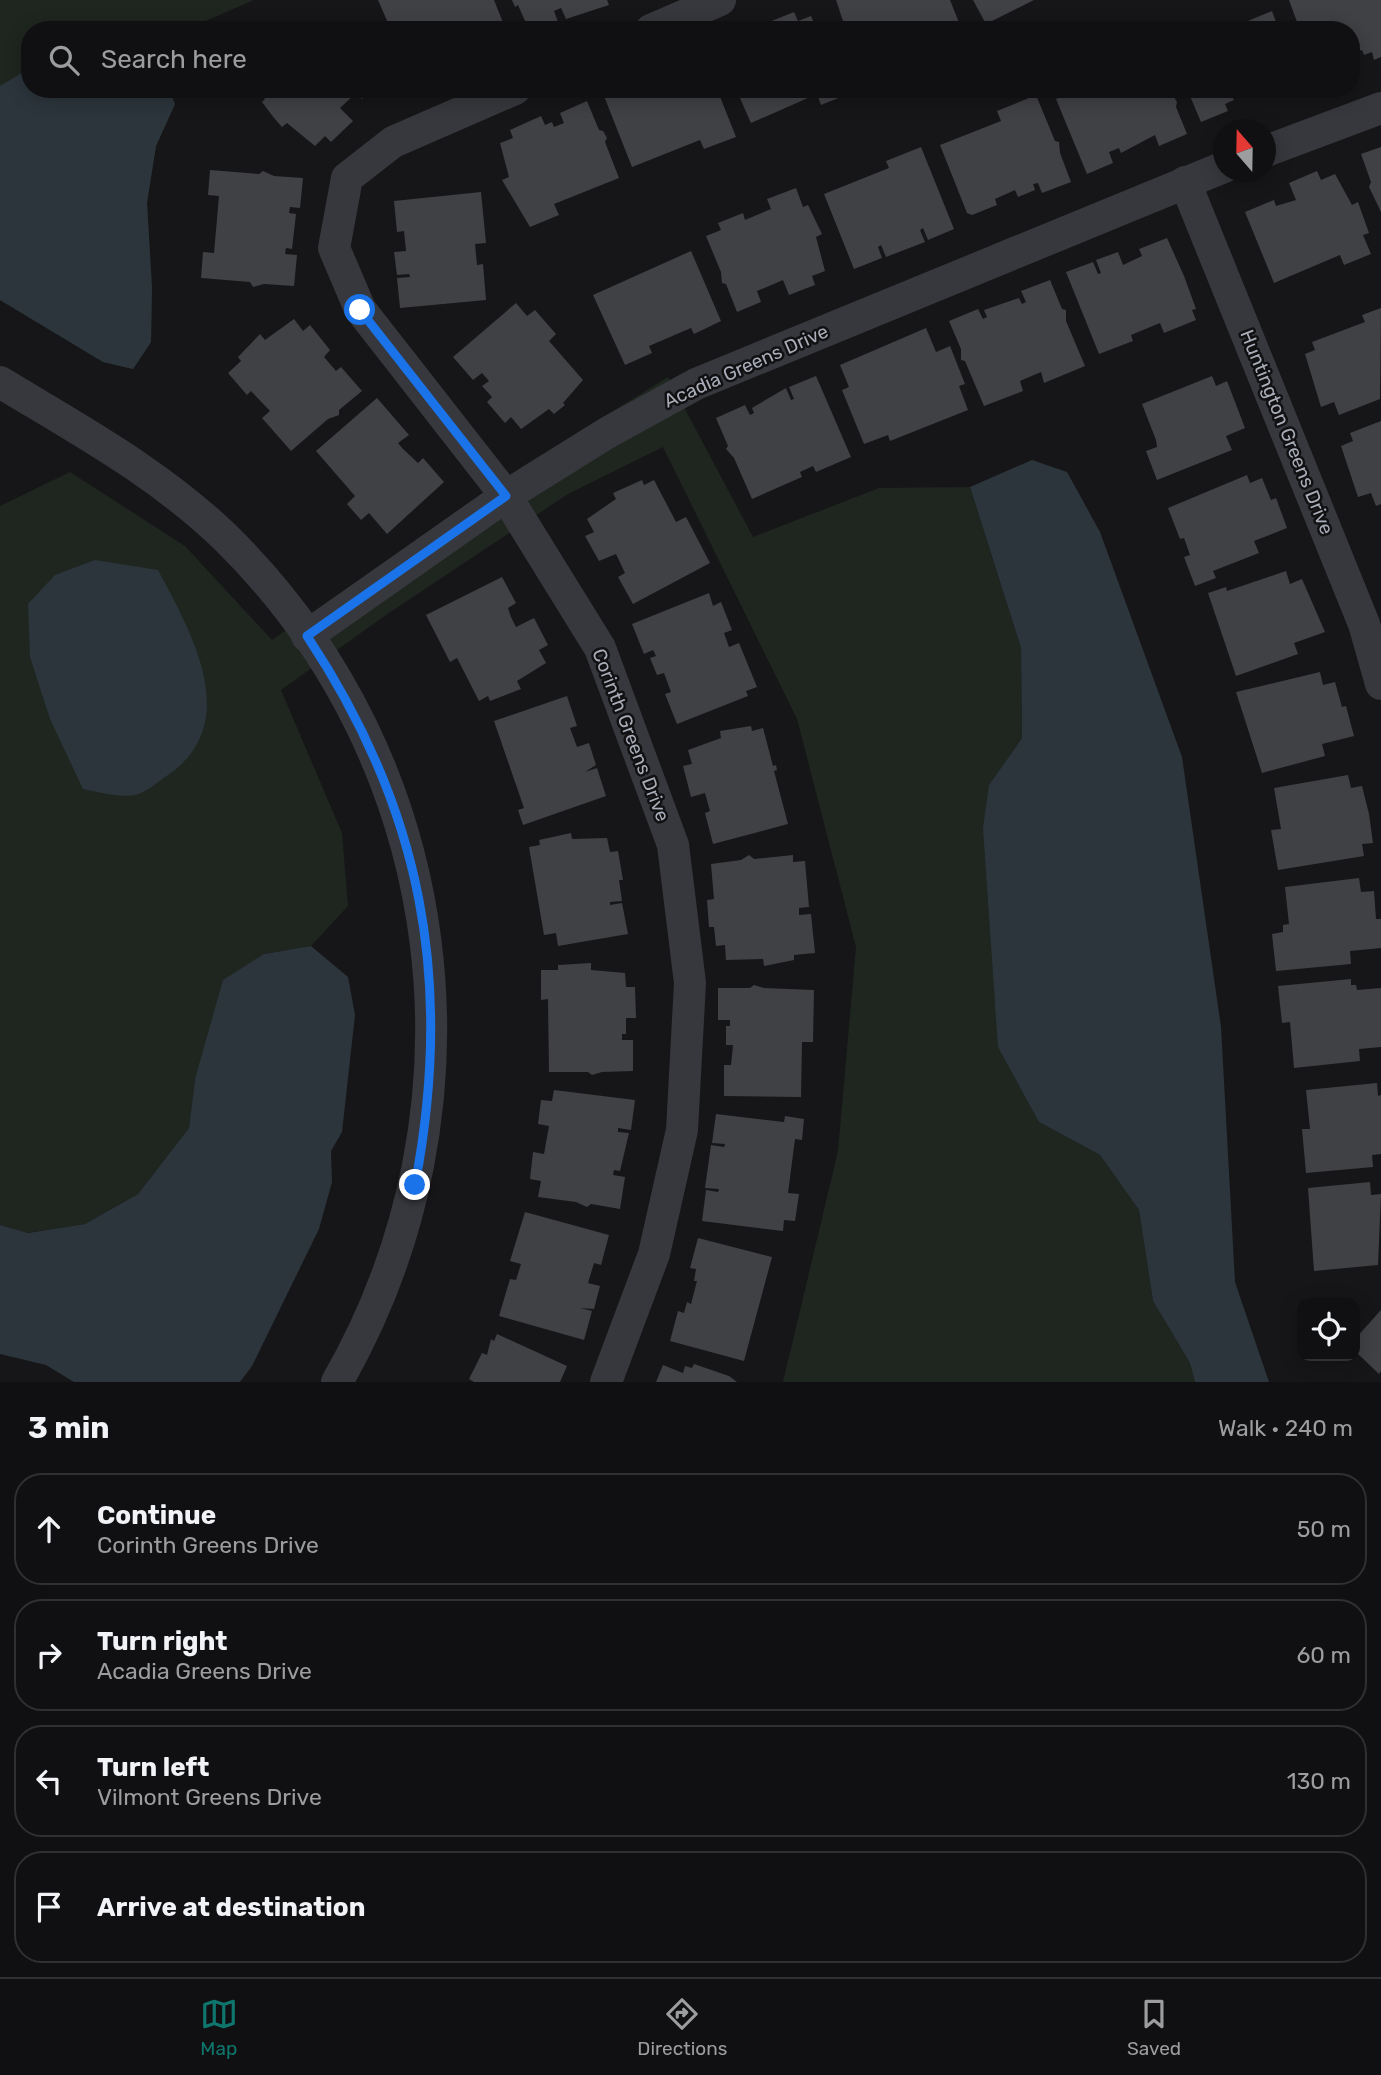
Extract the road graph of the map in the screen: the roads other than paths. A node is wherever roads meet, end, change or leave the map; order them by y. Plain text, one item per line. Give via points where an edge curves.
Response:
1 (720, 0) edge
2 (672, 21) edge
3 (494, 98) edge
4 (1381, 108) edge
5 (1276, 147) edge
6 (1213, 171) edge
7 (1185, 182) junction
8 (0, 382) edge
9 (506, 496) junction
10 (307, 636) junction
11 (1381, 684) edge
12 (337, 1382) edge
13 (606, 1382) edge

1 - 2 street
3 - 9 street, Corinth Greens Drive via 393,142 347,178 334,248 360,310
4 - 5 street
6 - 7 street, Acadia Greens Drive
7 - 9 street, Acadia Greens Drive via 696,384
7 - 11 street, Huntington Greens Drive via 1364,624
8 - 10 street via 125,456 197,512 259,573
9 - 10 street, Acadia Greens Drive
9 - 13 street, Corinth Greens Drive via 600,648 673,845 690,983 682,1130 654,1254
10 - 12 street via 358,721 399,819 430,968 432,1064 415,1185 386,1284

